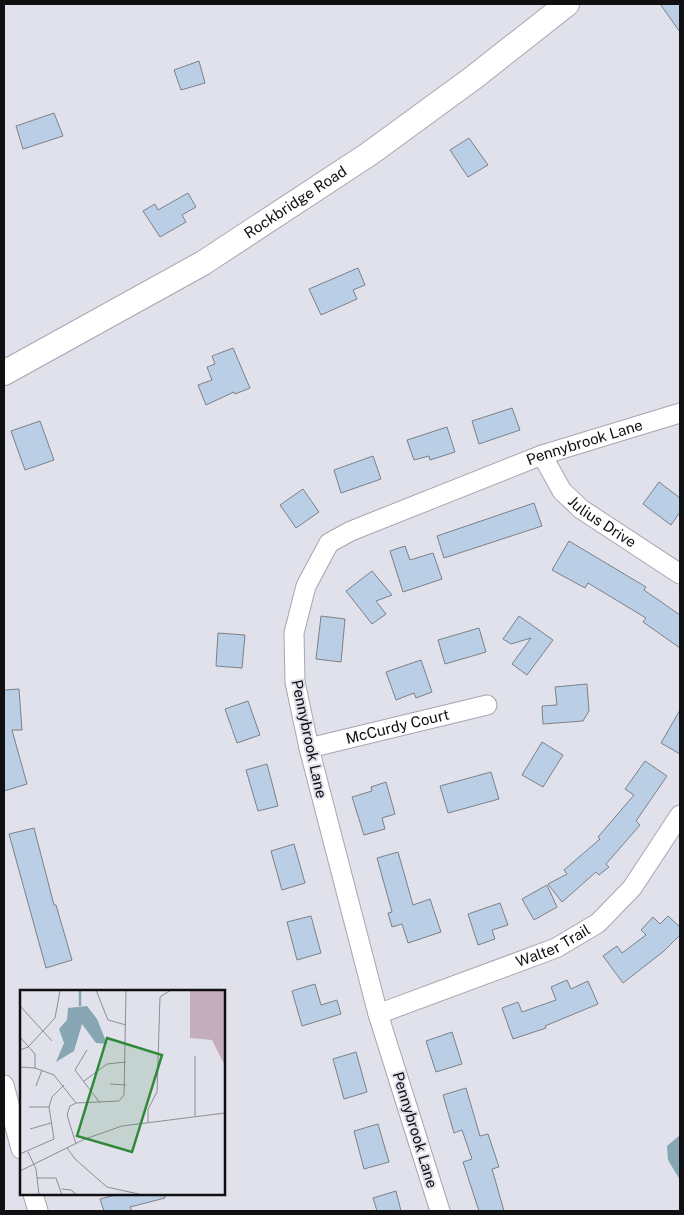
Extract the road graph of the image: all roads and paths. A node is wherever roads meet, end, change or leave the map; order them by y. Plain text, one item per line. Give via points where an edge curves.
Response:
1 (566, 4) edge
2 (4, 373) edge
3 (680, 413) edge
4 (542, 455) junction
5 (680, 574) edge
6 (487, 705) dead end
7 (309, 748) junction
8 (680, 815) edge
9 (378, 1014) junction
10 (4, 1085) edge
11 (20, 1145) edge
12 (33, 1195) edge
13 (38, 1211) edge
14 (440, 1211) edge

1 - 2 main road, Rockbridge Road via 473,78 355,163 202,263
3 - 4 street, Pennybrook Lane
4 - 5 street, Julius Drive via 562,491 580,509
4 - 7 street, Pennybrook Lane via 351,531 329,543 306,586 294,633 295,682
6 - 7 street, McCurdy Court
7 - 9 street, Pennybrook Lane
8 - 9 street, Walter Trail via 632,888 598,923 556,948
9 - 14 street, Pennybrook Lane
10 - 11 street
12 - 13 street

